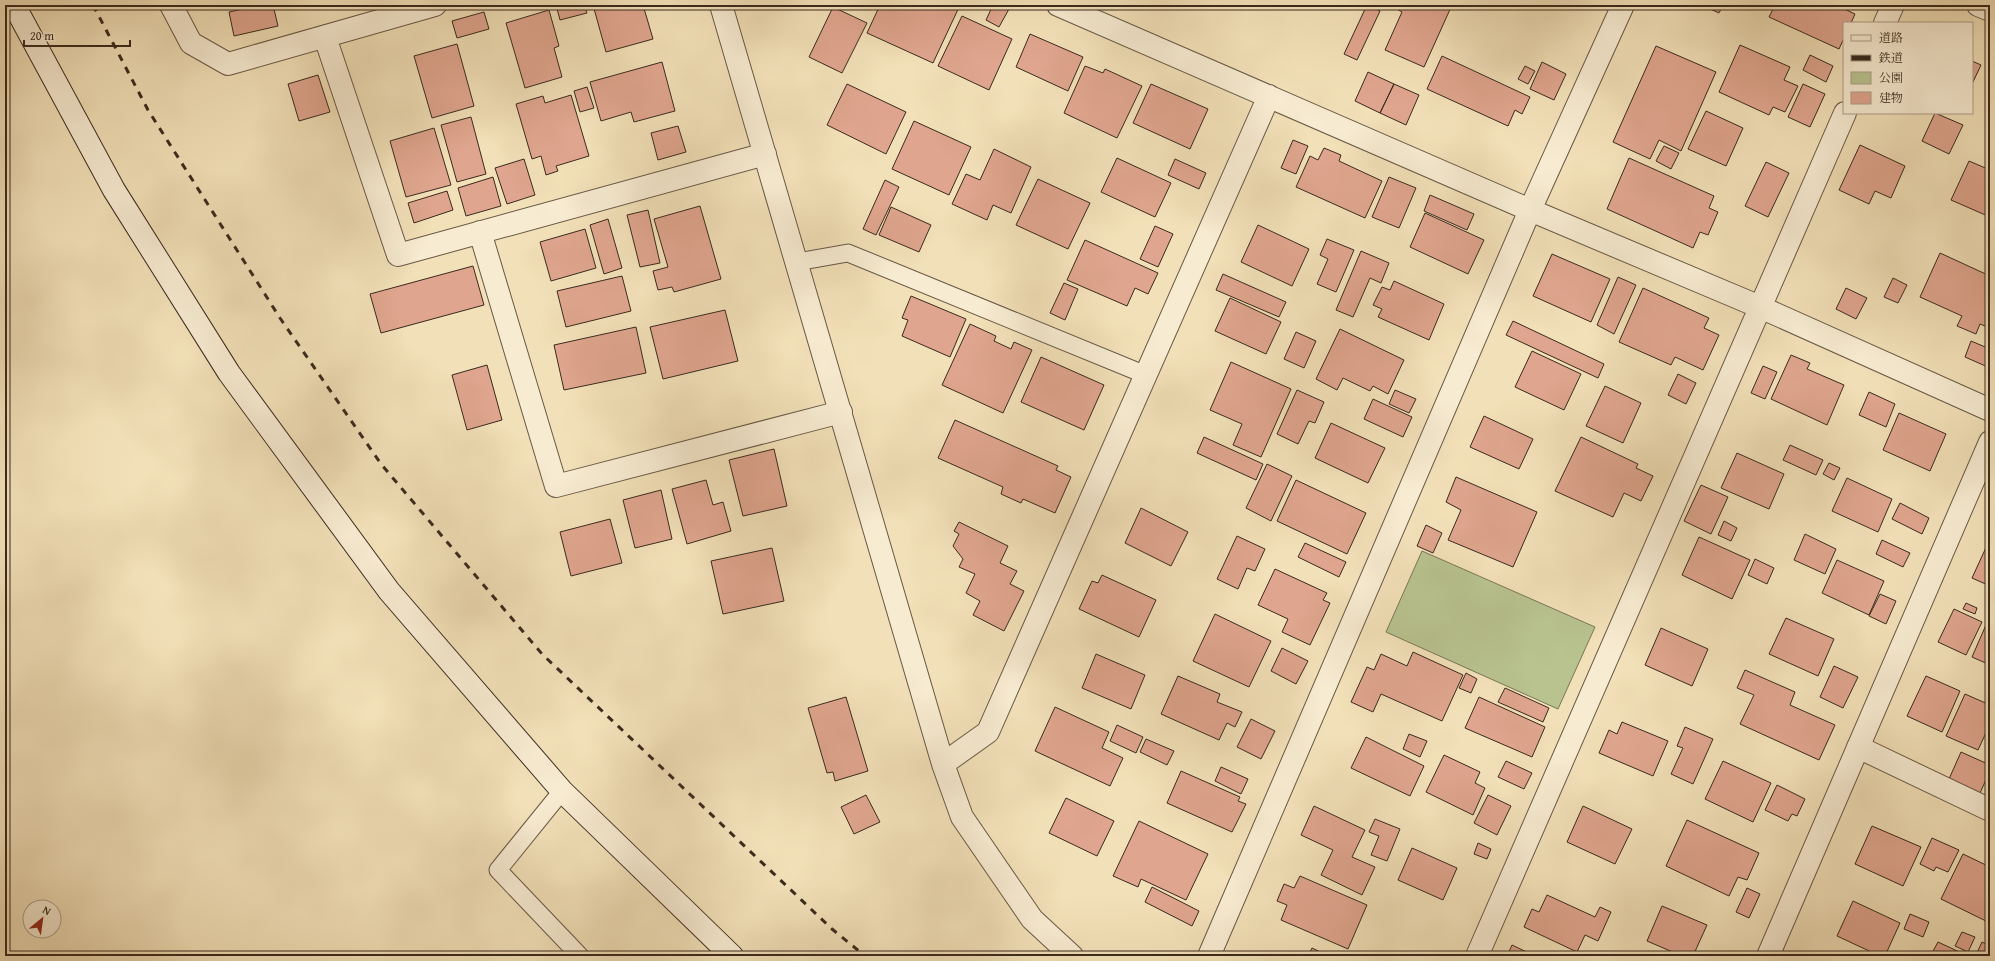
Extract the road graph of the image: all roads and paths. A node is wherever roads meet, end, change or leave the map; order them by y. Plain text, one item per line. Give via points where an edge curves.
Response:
1 (14, 5) edge
2 (171, 5) edge
3 (435, 5) edge
4 (721, 5) edge
5 (1058, 5) edge
6 (1623, 5) edge
7 (1893, 5) edge
8 (1978, 5) edge
9 (1990, 10) edge
10 (1885, 22) edge
11 (325, 37) junction
12 (1269, 96) junction
13 (1845, 114) edge
14 (765, 154) junction
15 (1530, 210) junction
16 (480, 232) junction
17 (797, 262) junction
18 (1760, 306) junction
19 (1146, 375) junction
20 (1990, 410) edge
21 (841, 412) junction
22 (1990, 442) edge
23 (1858, 746) junction
24 (943, 764) junction
25 (562, 791) junction
26 (1990, 810) edge
27 (580, 956) edge
28 (732, 956) edge
29 (1072, 956) edge
30 (1209, 956) edge
31 (1477, 956) edge
32 (1768, 956) edge

1 - 25 street via 114,190 229,373 389,591
2 - 11 street via 191,43 228,64
3 - 11 street
4 - 14 street
5 - 12 street
6 - 15 street
7 - 10 street
8 - 9 street
11 - 16 street via 398,255
12 - 15 street
12 - 19 street
13 - 18 street
14 - 16 street
14 - 17 street
15 - 18 street
15 - 30 street
16 - 21 street via 556,486
17 - 19 lane via 848,253
17 - 21 street
18 - 20 street
18 - 31 street
19 - 24 street via 988,732
21 - 24 street
22 - 23 street
23 - 26 street
23 - 32 street
24 - 29 street via 962,817 1032,919
25 - 27 lane via 498,870
25 - 28 street

